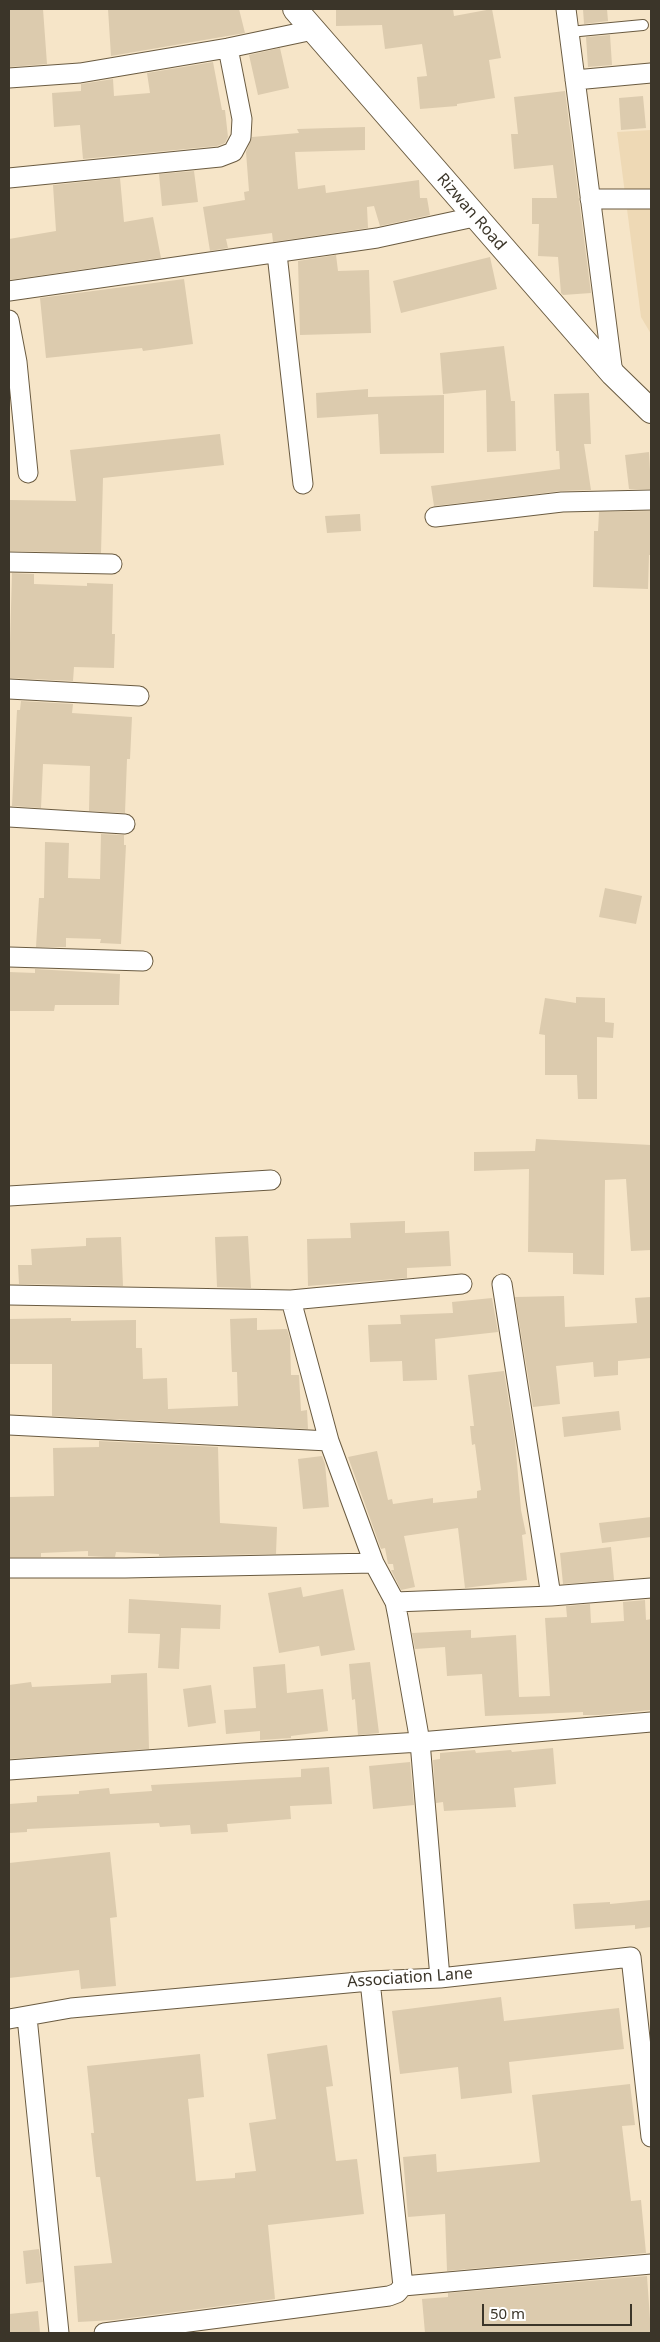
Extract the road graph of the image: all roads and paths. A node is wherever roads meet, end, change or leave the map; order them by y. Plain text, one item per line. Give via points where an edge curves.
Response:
1 (295, 9) edge
2 (566, 9) edge
3 (643, 25) dead end
4 (312, 30) junction
5 (569, 32) junction
6 (228, 48) junction
7 (651, 73) edge
8 (9, 78) edge
9 (575, 80) junction
10 (9, 178) edge
11 (590, 199) junction
12 (651, 199) edge
13 (474, 216) junction
14 (277, 254) junction
15 (9, 292) edge
16 (9, 320) edge
17 (13, 363) edge
18 (613, 374) junction
19 (648, 403) edge
20 (28, 473) dead end
21 (303, 484) dead end
22 (651, 500) edge
23 (435, 517) dead end
24 (9, 562) edge
25 (112, 564) dead end
26 (9, 689) edge
27 (140, 696) dead end
28 (9, 817) edge
29 (124, 824) dead end
30 (9, 957) edge
31 (143, 960) dead end
32 (271, 1180) dead end
33 (9, 1196) edge
34 (462, 1284) dead end
35 (502, 1284) dead end
36 (9, 1295) edge
37 (291, 1300) junction
38 (9, 1425) edge
39 (329, 1441) junction
40 (374, 1563) junction
41 (9, 1568) edge
42 (651, 1588) edge
43 (551, 1596) junction
44 (395, 1602) junction
45 (651, 1722) edge
46 (420, 1742) junction
47 (9, 1770) edge
48 (440, 1978) junction
49 (370, 1981) junction
50 (18, 2018) edge
51 (651, 2137) edge
52 (651, 2264) edge
53 (403, 2286) junction
54 (59, 2333) edge
55 (104, 2333) edge

1 - 4 street, Rizwan Road
2 - 5 street
3 - 5 lane
4 - 6 street
4 - 13 street, Rizwan Road
5 - 9 street
6 - 8 street via 80,73
6 - 10 street via 242,119 241,137 233,152
7 - 9 street
9 - 11 street
11 - 12 street
11 - 18 street
13 - 14 street via 377,238
13 - 18 street, Rizwan Road
14 - 15 street
14 - 21 street
16 - 17 street
17 - 20 street
18 - 19 street, Rizwan Road
22 - 23 street via 562,502
24 - 25 street
26 - 27 street
28 - 29 street
30 - 31 street
32 - 33 street
34 - 37 street
35 - 43 street
36 - 37 street
37 - 39 street
38 - 39 street
39 - 40 street
40 - 41 street
40 - 44 street
42 - 43 street
43 - 44 street
44 - 46 street
45 - 46 street
46 - 47 street
46 - 48 street
48 - 49 street, Association Lane
48 - 51 street, Association Lane via 631,1956
49 - 50 street, Association Lane via 71,2008
49 - 53 street
50 - 54 street
52 - 53 street
53 - 55 street via 389,2296

